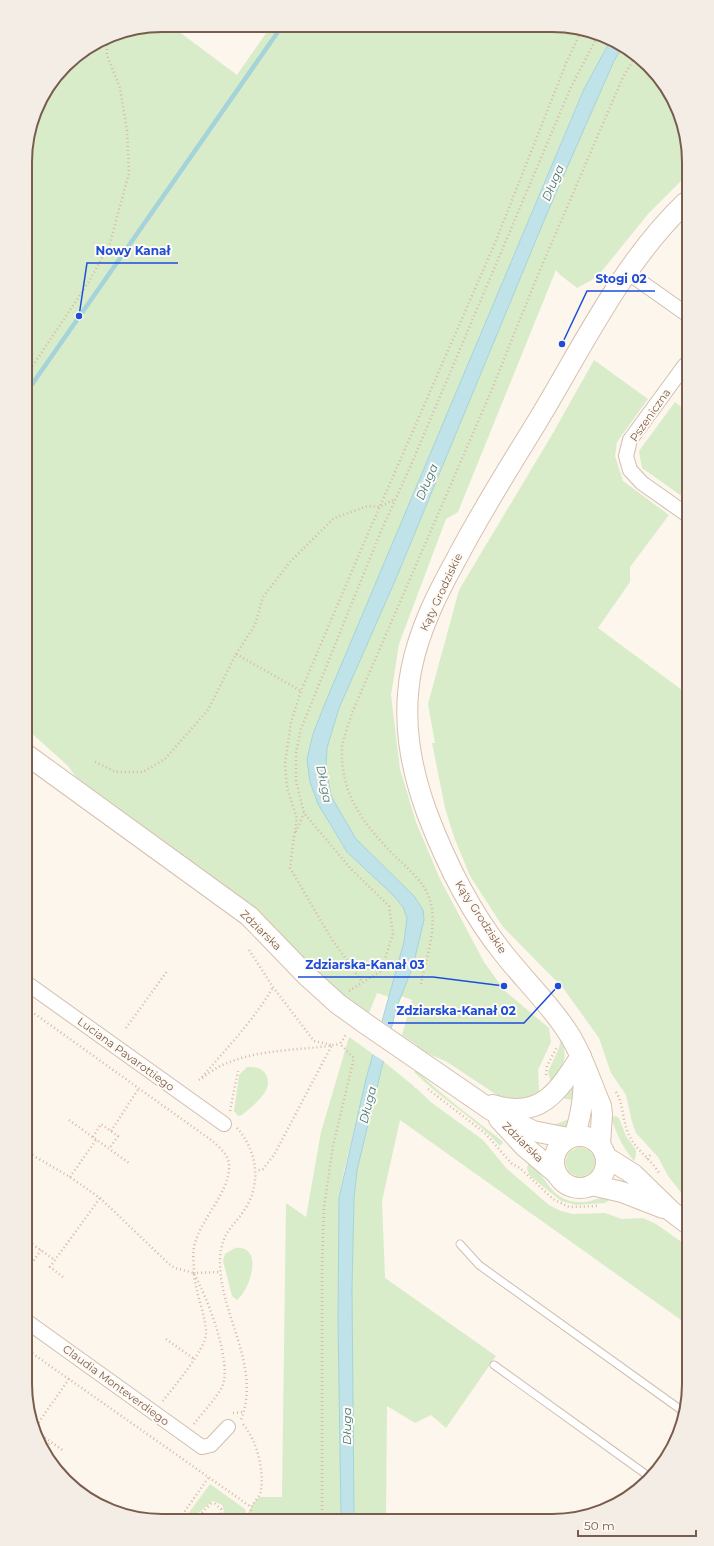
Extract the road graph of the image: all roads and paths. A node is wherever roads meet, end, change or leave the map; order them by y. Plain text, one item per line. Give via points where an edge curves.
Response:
1 (579, 35) edge
2 (596, 40) edge
3 (107, 44) edge
4 (682, 205) edge
5 (627, 272) junction
6 (682, 311) edge
7 (32, 367) edge
8 (682, 369) edge
9 (396, 499) junction
10 (380, 507) junction
11 (682, 511) edge
12 (236, 654) junction
13 (301, 691) junction
14 (32, 759) edge
15 (95, 762) dead end
16 (304, 813) junction
17 (294, 837) junction
18 (249, 950) dead end
19 (168, 970) dead end
20 (362, 982) junction
21 (32, 987) edge
22 (273, 987) junction
23 (338, 1004) junction
24 (32, 1012) edge
25 (562, 1023) junction
26 (126, 1028) dead end
27 (347, 1033) dead end
28 (340, 1044) junction
29 (332, 1045) junction
30 (582, 1062) junction
31 (238, 1071) dead end
32 (547, 1079) dead end
33 (139, 1088) junction
34 (483, 1105) junction
35 (622, 1112) dead end
36 (602, 1114) junction
37 (69, 1120) dead end
38 (230, 1122) junction
39 (111, 1131) junction
40 (92, 1137) junction
41 (571, 1137) junction
42 (96, 1140) junction
43 (109, 1149) junction
44 (603, 1151) junction
45 (32, 1155) edge
46 (647, 1158) dead end
47 (129, 1163) dead end
48 (256, 1171) junction
49 (556, 1173) junction
50 (633, 1174) junction
51 (70, 1177) junction
52 (592, 1186) junction
53 (100, 1198) junction
54 (670, 1211) junction
55 (682, 1220) edge
56 (32, 1244) edge
57 (460, 1244) dead end
58 (41, 1250) junction
59 (55, 1260) junction
60 (32, 1263) edge
61 (221, 1272) junction
62 (194, 1274) junction
63 (63, 1277) dead end
64 (32, 1325) edge
65 (166, 1339) dead end
66 (32, 1352) edge
67 (194, 1359) junction
68 (494, 1365) dead end
69 (69, 1379) junction
70 (158, 1407) dead end
71 (680, 1409) edge
72 (241, 1421) junction
73 (38, 1424) edge
74 (228, 1427) joint
75 (191, 1430) dead end
76 (43, 1437) edge
77 (50, 1442) junction
78 (48, 1445) edge
79 (64, 1451) dead end
80 (646, 1474) edge
81 (209, 1477) junction
82 (251, 1507) junction
83 (183, 1514) edge
84 (200, 1514) edge
85 (220, 1514) edge
86 (250, 1514) edge
87 (322, 1514) edge

1 - 10 path via 495,243
2 - 9 path via 571,87
3 - 7 path via 107,55 120,88 127,131 129,172 110,243 90,280
4 - 5 street, Kąty Grodziskie via 663,225
5 - 6 street
5 - 25 street, Kąty Grodziskie via 480,514 449,571 425,620 415,654 409,689 407,724 410,757 423,801 446,858 465,896 493,939
8 - 11 street, Pszeniczna via 630,440 626,456 630,470 642,483
9 - 10 path
9 - 16 path via 300,729 296,752 296,780
10 - 12 path via 368,506 334,518 290,562 263,596 255,625
10 - 13 path
12 - 13 path
12 - 15 path via 208,710 165,759 143,772 116,772
13 - 17 path via 291,722 285,764 287,788 297,818
14 - 23 street, Zdziarska via 249,916
16 - 17 path
16 - 20 path via 350,868 389,906 393,934 381,971
17 - 20 path via 290,868 331,938
18 - 22 path
19 - 26 path
20 - 23 path via 349,990
21 - 38 street, Luciana Pavarottiego
22 - 29 path via 314,1041
22 - 29 path via 248,1024 199,1080 225,1064 255,1056
23 - 34 street, Zdziarska
24 - 33 path
25 - 30 street, Kąty Grodziskie
25 - 32 path via 557,1045 546,1070
27 - 28 path
28 - 29 path
28 - 87 path via 354,1058 333,1146 324,1207
29 - 48 path via 274,1155 263,1169
30 - 34 street via 556,1092 535,1106 516,1110
30 - 36 street, Kąty Grodziskie
30 - 41 street, Kąty Grodziskie via 584,1097 579,1122
31 - 38 path
33 - 39 path
33 - 62 path via 212,1140 222,1150 229,1164 222,1193 207,1215 195,1242
34 - 41 street, Zdziarska via 533,1131
34 - 49 street, Zdziarska via 524,1146
35 - 46 path via 630,1138
36 - 44 street, Kąty Grodziskie
36 - 50 street via 615,1146
37 - 40 path
38 - 48 path via 250,1148
39 - 40 path via 101,1124
39 - 43 path via 118,1136
40 - 42 path
41 - 44 street via 588,1136
41 - 49 street via 562,1143 555,1154
42 - 43 path
42 - 51 path
43 - 47 path
44 - 50 street
44 - 52 street via 606,1166 604,1174
45 - 51 path
48 - 61 path via 249,1201 226,1235 221,1248
49 - 52 street via 568,1185 584,1188
50 - 54 street
51 - 53 path
52 - 54 street via 622,1192
53 - 59 path
53 - 62 path via 169,1264
54 - 55 street
56 - 58 path
57 - 71 lane via 479,1265
58 - 59 path
58 - 60 path
59 - 63 path via 50,1268
61 - 62 path
61 - 72 path via 231,1323 242,1350 248,1380 248,1397
62 - 67 path via 206,1334
62 - 75 path via 202,1287 219,1338 225,1376 222,1387
64 - 74 street, Claudia Monteverdiego via 202,1447 211,1445
65 - 67 path
66 - 69 path
67 - 70 path
68 - 80 lane
69 - 73 path
69 - 81 path
72 - 74 path via 234,1432
72 - 82 path via 255,1443 260,1468 261,1493
76 - 77 path
77 - 78 path
77 - 79 path
81 - 82 path
81 - 83 path
82 - 86 path
84 - 85 path via 211,1504 216,1504 221,1509

